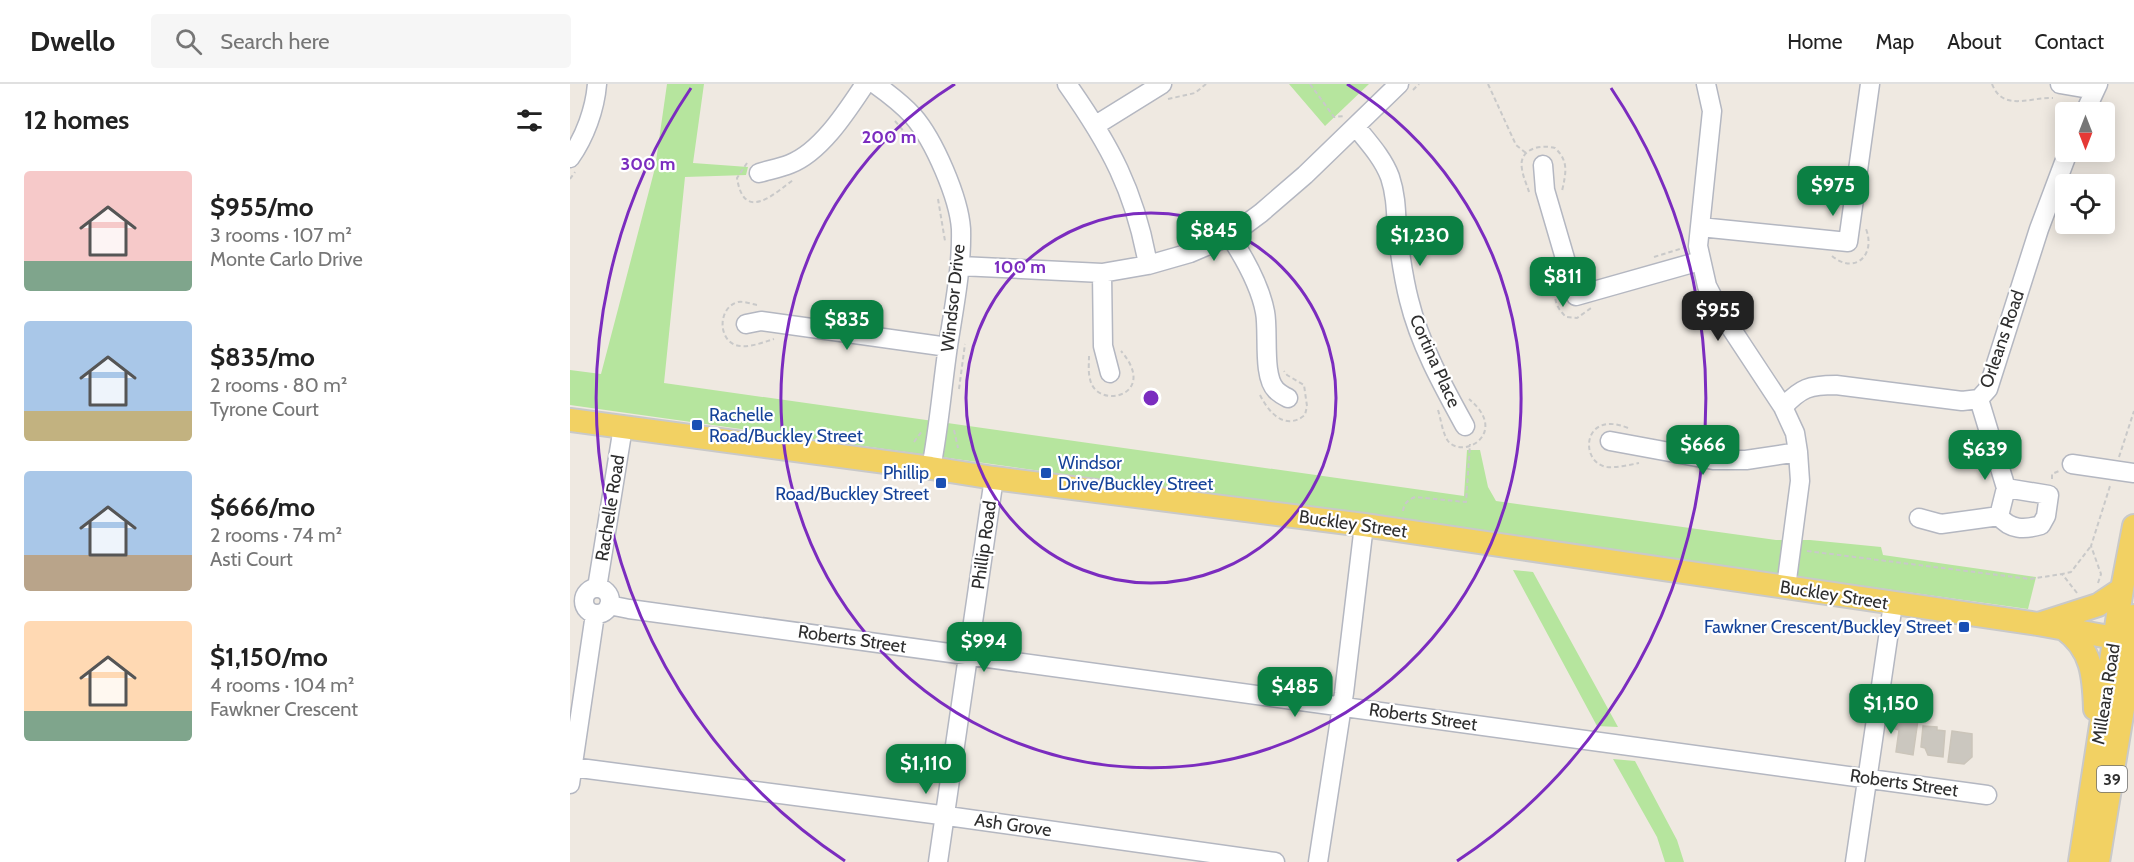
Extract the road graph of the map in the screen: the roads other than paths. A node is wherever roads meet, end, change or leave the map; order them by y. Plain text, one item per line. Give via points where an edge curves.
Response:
1 (597, 84) edge
2 (865, 84) edge
3 (875, 84) edge
4 (1067, 84) edge
5 (1399, 84) edge
6 (1706, 84) edge
7 (1870, 84) edge
8 (2096, 87) edge
9 (2060, 91) edge
10 (1165, 92) edge
11 (2089, 102) edge
12 (1096, 125) junction
13 (1356, 127) junction
14 (570, 158) edge
15 (2064, 162) edge
16 (1543, 165) dead end
17 (759, 173) dead end
18 (1700, 226) junction
19 (1230, 236) junction
20 (1700, 261) junction
21 (1148, 265) junction
22 (960, 266) junction
23 (1102, 273) junction
24 (746, 324) dead end
25 (948, 347) junction
26 (1110, 373) dead end
27 (1288, 398) dead end
28 (1979, 399) junction
29 (1783, 407) junction
30 (570, 420) edge
31 (1464, 426) road end
32 (623, 427) junction
33 (1610, 441) dead end
34 (1798, 452) junction
35 (2072, 464) road end
36 (931, 468) junction
37 (2134, 473) edge
38 (994, 478) junction
39 (2006, 488) junction
40 (1999, 516) junction
41 (1919, 518) dead end
42 (1364, 525) junction
43 (2134, 526) edge
44 (1786, 587) junction
45 (2122, 589) junction
46 (584, 591) edge
47 (1893, 604) junction
48 (602, 609) junction
49 (2134, 616) edge
50 (2038, 624) junction
51 (2064, 629) junction
52 (2126, 640) edge
53 (968, 655) junction
54 (2129, 689) edge
55 (1342, 706) junction
56 (573, 744) edge
57 (2096, 755) junction
58 (571, 776) edge
59 (1866, 778) junction
60 (1987, 795) dead end
61 (945, 816) junction
62 (938, 862) edge
63 (1275, 862) edge
64 (1318, 862) edge
65 (1855, 862) edge
66 (2080, 862) edge
67 (2098, 862) edge

1 - 14 street via 589,121
2 - 17 street via 839,122 814,149 791,164
3 - 22 street, Windsor Drive via 914,117 941,163 961,226
4 - 12 street
5 - 13 street
6 - 18 street via 1712,111
7 - 18 street via 1848,242
8 - 9 street
8 - 11 street
10 - 12 street
12 - 21 street via 1127,185 1140,222
13 - 19 street
13 - 31 street, Cortina Place via 1389,175 1396,198 1409,300 1423,342
15 - 28 street, Orleans Road via 1988,389
16 - 20 street via 1549,207 1576,296
18 - 20 street
19 - 21 street
19 - 27 street via 1245,261 1265,311 1269,377 1275,389
20 - 29 street via 1720,313
21 - 23 street
22 - 23 street
22 - 25 street, Windsor Drive
23 - 26 street via 1103,346
24 - 25 street via 761,321
25 - 36 street, Windsor Drive
28 - 29 street, Orleans Road via 1962,401 1816,385 1798,392
28 - 39 street
29 - 34 street
30 - 32 main road, Buckley Street
32 - 36 main road, Buckley Street
32 - 46 street, Rachelle Road
33 - 34 street via 1713,460 1746,460
34 - 44 street via 1800,482
35 - 37 street
36 - 38 main road, Buckley Street
38 - 42 main road, Buckley Street
38 - 53 street, Phillip Road
39 - 40 street
39 - 40 street via 2049,495 2050,502 2041,525 2015,527
40 - 41 street via 1941,524
42 - 44 main road, Buckley Street
42 - 55 street
43 - 45 main road, Milleara Road / 39
44 - 47 main road, Buckley Street
45 - 50 main road via 2098,605
45 - 52 main road, Milleara Road / 39
46 - 48 street via 585,607
47 - 50 main road, Buckley Street
47 - 59 street
48 - 53 street, Roberts Street
48 - 56 street
49 - 52 main road, Milleara Road / 39
50 - 51 main road, Buckley Street
51 - 52 main road, Buckley Street
51 - 57 main road via 2082,645 2089,663
52 - 54 main road, Milleara Road / 39
52 - 57 main road, Milleara Road / 39
53 - 55 street, Roberts Street
53 - 61 street, Phillip Road
54 - 67 main road, Milleara Road / 39
55 - 59 street, Roberts Street
55 - 64 street
56 - 58 street
57 - 66 main road, Milleara Road / 39
58 - 61 street, Ash Grove
59 - 60 street, Roberts Street
59 - 65 street
61 - 62 street, Phillip Road
61 - 63 street, Ash Grove

